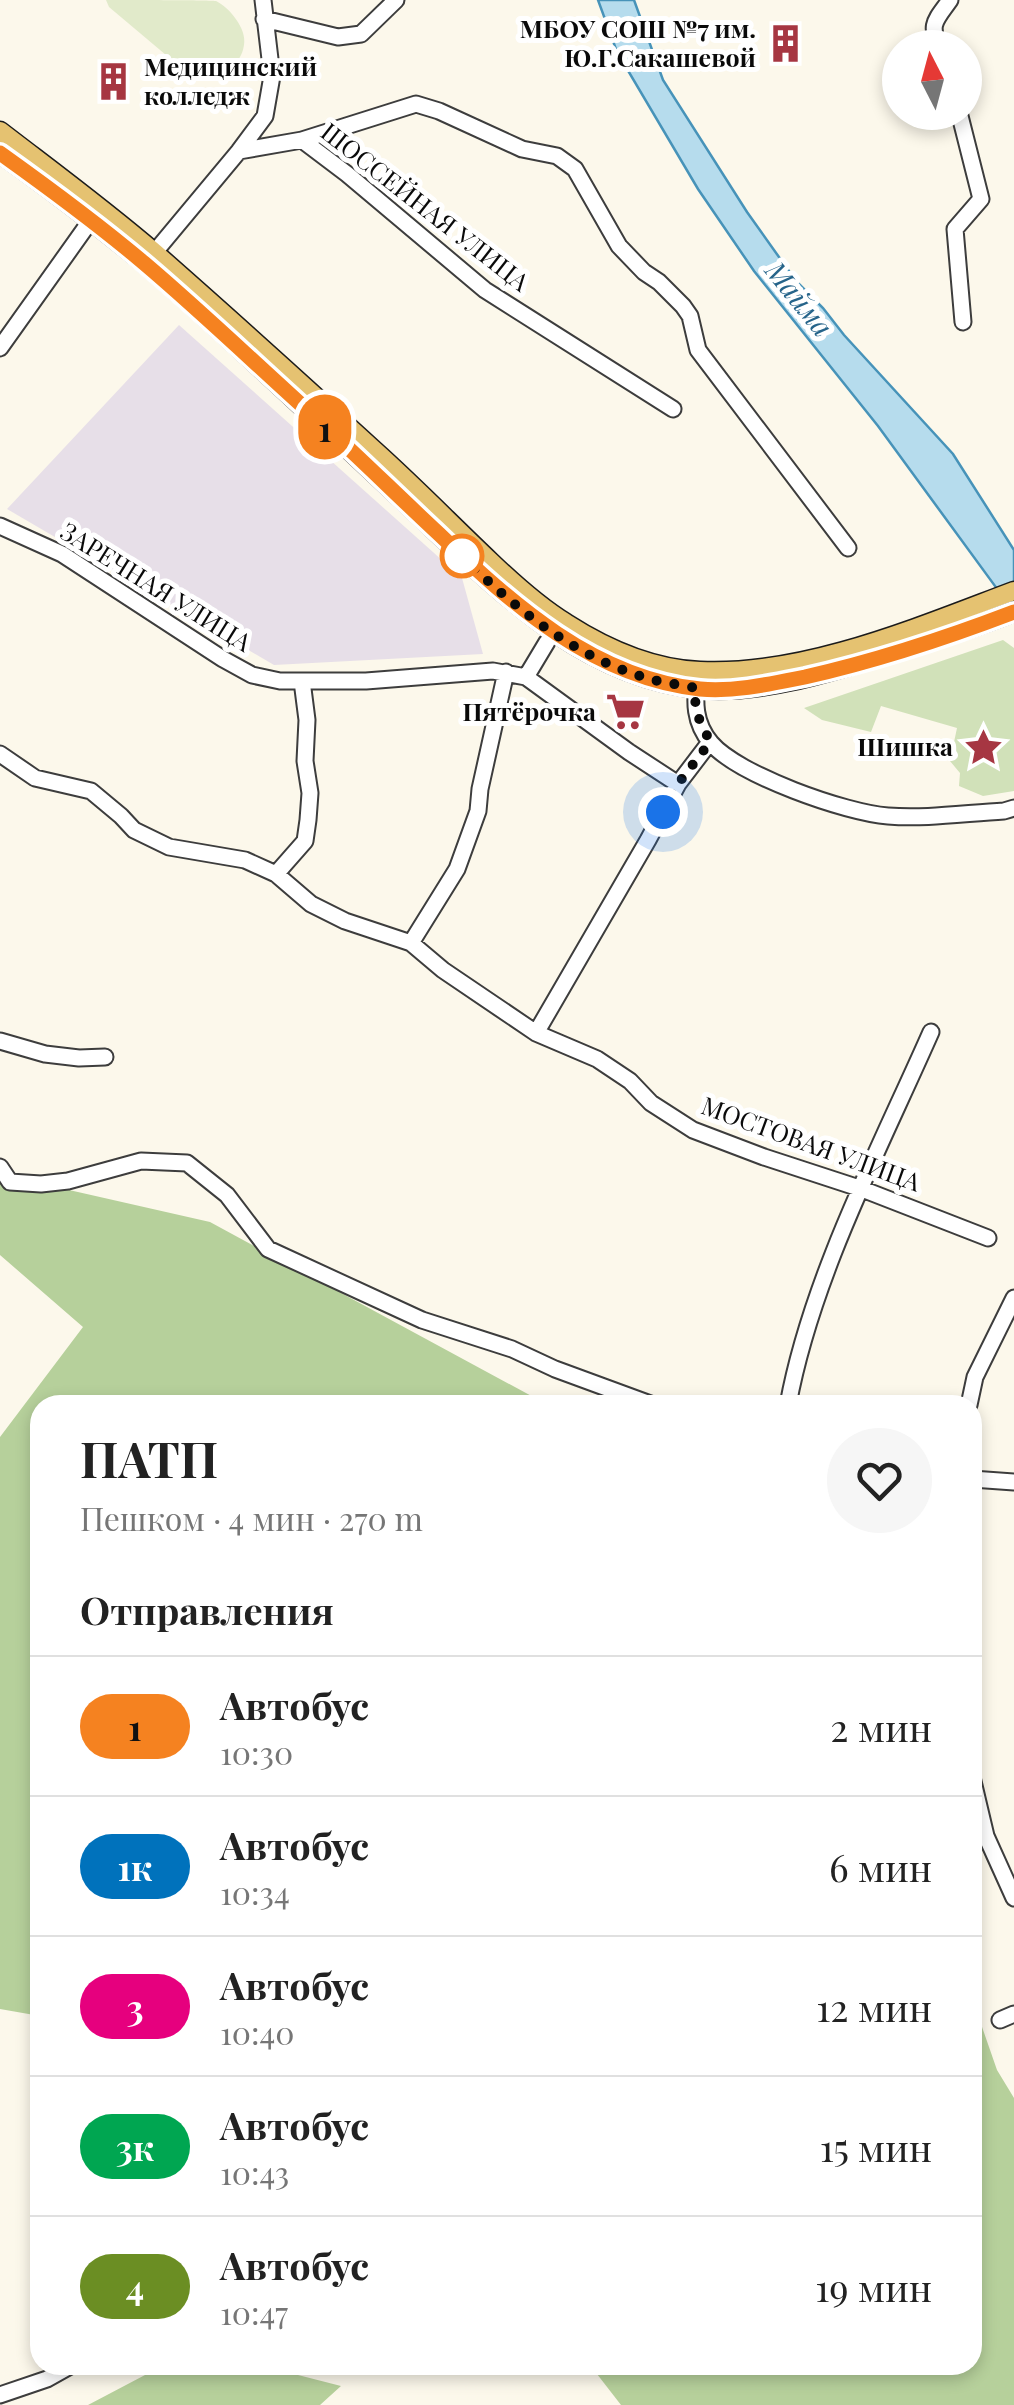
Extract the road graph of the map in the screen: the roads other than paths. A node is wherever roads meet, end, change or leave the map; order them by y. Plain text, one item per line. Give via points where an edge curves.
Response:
1 (263, 0) edge
2 (396, 0) edge
3 (950, 0) edge
4 (264, 19) junction
5 (934, 30) edge
6 (963, 130) edge
7 (0, 131) edge
8 (302, 140) junction
9 (239, 151) junction
10 (0, 153) edge
11 (90, 220) junction
12 (154, 253) junction
13 (963, 322) dead end
14 (0, 348) edge
15 (673, 410) dead end
16 (0, 526) edge
17 (848, 548) dead end
18 (1014, 592) edge
19 (1014, 612) edge
20 (547, 642) dead end
21 (506, 672) junction
22 (526, 677) junction
23 (697, 680) junction
24 (302, 681) junction
25 (710, 742) junction
26 (0, 754) edge
27 (678, 784) junction
28 (1014, 808) edge
29 (276, 874) junction
30 (411, 943) junction
31 (931, 1032) dead end
32 (536, 1033) junction
33 (0, 1041) edge
34 (106, 1057) dead end
35 (0, 1167) edge
36 (862, 1188) junction
37 (988, 1238) dead end
38 (1014, 1298) edge
39 (625, 1395) edge
40 (790, 1395) edge
41 (971, 1395) edge
42 (982, 1480) edge
43 (1014, 1482) edge
44 (982, 1819) edge
45 (1014, 1898) edge
46 (54, 2375) edge
47 (0, 2395) edge

1 - 4 street
2 - 4 street via 361,34 338,37
3 - 5 street
4 - 9 street via 272,76 265,116
6 - 13 street via 980,199 955,229
7 - 12 main road
8 - 9 street, ШОССЕЙНАЯ УЛИЦА
8 - 15 street, ШОССЕЙНАЯ УЛИЦА via 486,290
8 - 17 street via 416,104 575,168 619,246 683,306 698,350
9 - 12 street
10 - 11 main road
11 - 14 street
11 - 23 main road via 529,615 582,650 648,678
12 - 23 main road via 525,593 614,649
16 - 24 street, ЗАРЕЧНАЯ УЛИЦА via 62,554 252,675
18 - 23 main road via 853,648
19 - 23 main road via 824,672 738,689
20 - 22 street
21 - 22 street, ЗАРЕЧНАЯ УЛИЦА
21 - 24 street, ЗАРЕЧНАЯ УЛИЦА
21 - 30 street via 478,811 457,869
22 - 27 street
23 - 25 street via 695,710
24 - 29 street via 308,820 305,841
25 - 27 street
25 - 28 street via 759,776 869,814
26 - 29 street, МОСТОВАЯ УЛИЦА via 35,778 91,791 134,830 169,847 245,860
27 - 32 street
29 - 30 street, МОСТОВАЯ УЛИЦА via 311,904
30 - 32 street, МОСТОВАЯ УЛИЦА
31 - 36 street
32 - 36 street, МОСТОВАЯ УЛИЦА via 598,1059 693,1130
33 - 34 street via 45,1054
35 - 39 street via 10,1182 41,1184 142,1161 187,1163 227,1195 268,1249 422,1320
36 - 37 street, МОСТОВАЯ УЛИЦА
36 - 40 street via 836,1245
38 - 41 street
42 - 43 street
44 - 45 street
46 - 47 street

